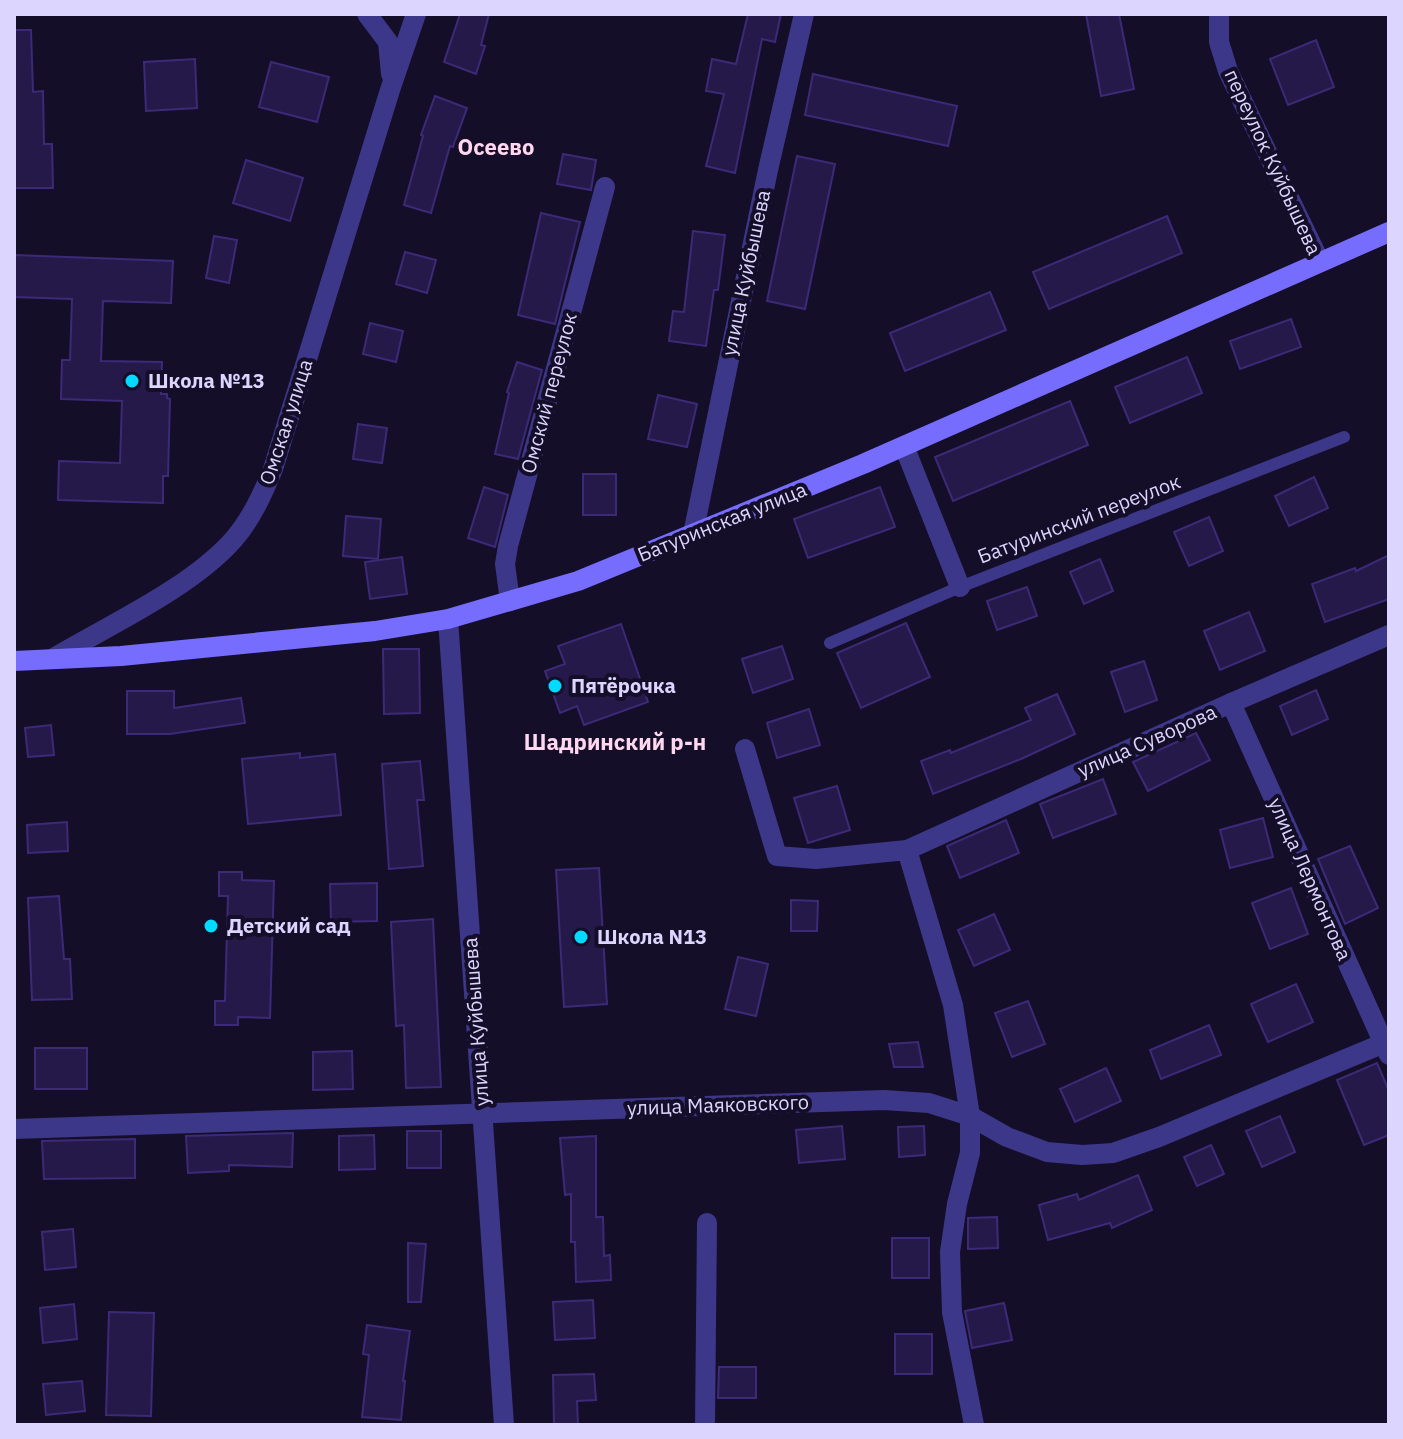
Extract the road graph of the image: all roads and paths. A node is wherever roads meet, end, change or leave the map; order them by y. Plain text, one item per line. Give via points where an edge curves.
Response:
1 (367, 14) edge
2 (416, 14) edge
3 (804, 14) edge
4 (1219, 14) edge
5 (390, 90) junction
6 (605, 187) dead end
7 (1389, 232) edge
8 (1320, 262) junction
9 (1344, 437) dead end
10 (904, 446) junction
11 (693, 534) junction
12 (960, 587) junction
13 (510, 601) junction
14 (448, 619) junction
15 (1389, 635) edge
16 (830, 643) dead end
17 (52, 659) junction
18 (14, 661) edge
19 (1231, 703) junction
20 (745, 749) dead end
21 (907, 850) junction
22 (1387, 1046) edge
23 (482, 1113) junction
24 (970, 1116) junction
25 (14, 1129) edge
26 (707, 1223) dead end
27 (504, 1425) edge
28 (705, 1425) edge
29 (974, 1425) edge

1 - 5 street, Омская улица via 388,42
2 - 5 street, Омская улица
3 - 11 street, улица Куйбышева
4 - 8 street, переулок Куйбышева via 1219,42 1228,71
5 - 17 street, Омская улица via 257,506 234,539 168,593
6 - 13 street, Омский переулок via 508,546
7 - 8 main road, Батуринская улица
8 - 10 main road, Батуринская улица
9 - 12 lane, Батуринский переулок
10 - 11 main road, Батуринская улица
10 - 12 street
11 - 13 main road, Батуринская улица via 578,581
12 - 16 lane, Батуринский переулок
13 - 14 main road, Батуринская улица
14 - 17 main road, Батуринская улица via 306,639
14 - 23 street, улица Куйбышева
15 - 19 street, улица Суворова
17 - 18 main road, Батуринская улица
19 - 21 street, улица Суворова
19 - 22 street, улица Лермонтова
20 - 21 street, улица Суворова via 777,856 816,859
21 - 24 street via 953,1005
22 - 24 street, улица Маяковского via 1113,1153 1047,1152
23 - 24 street, улица Маяковского via 884,1100 929,1103
23 - 25 street, улица Маяковского
23 - 27 street, улица Куйбышева
24 - 29 street via 970,1153 950,1252 952,1312
26 - 28 street

